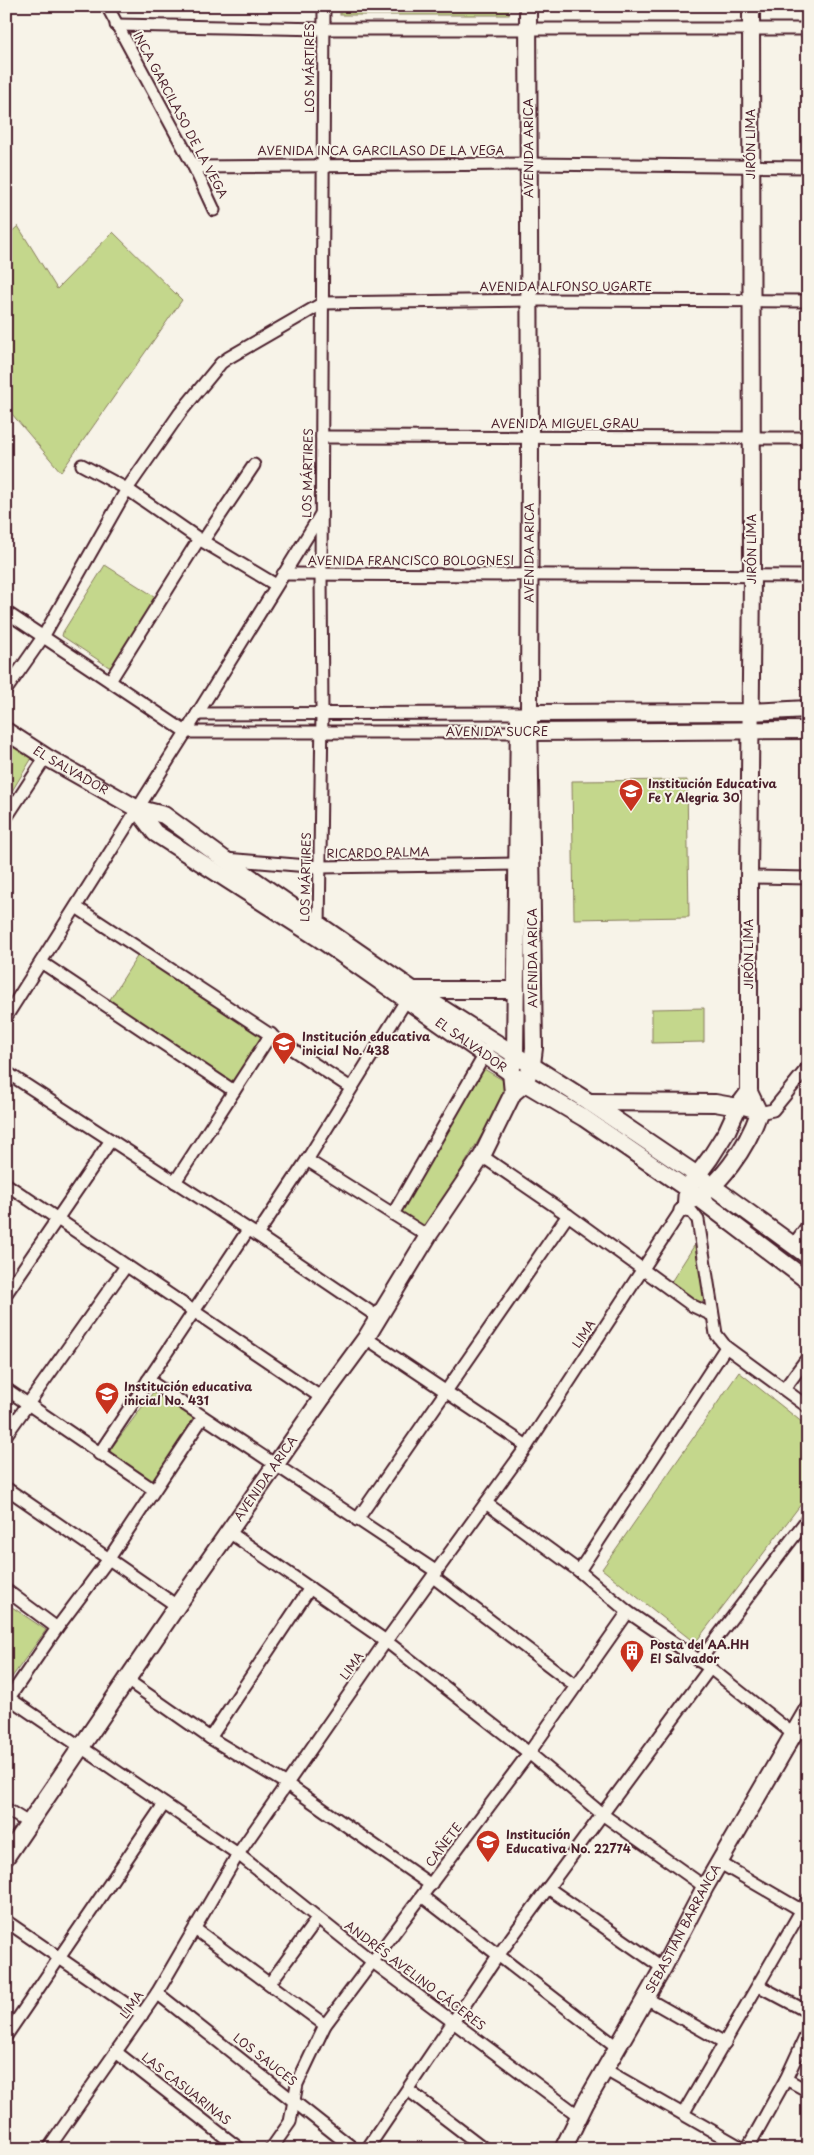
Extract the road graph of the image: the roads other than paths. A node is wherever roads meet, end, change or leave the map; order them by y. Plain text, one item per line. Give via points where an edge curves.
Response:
1 (107, 6) edge
2 (324, 6) edge
3 (518, 6) edge
4 (528, 6) edge
5 (751, 6) edge
6 (116, 25) junction
7 (523, 29) junction
8 (751, 29) junction
9 (324, 30) junction
10 (808, 30) edge
11 (523, 164) junction
12 (323, 166) junction
13 (808, 166) edge
14 (194, 167) junction
15 (751, 167) junction
16 (214, 210) dead end
17 (524, 300) junction
18 (751, 300) junction
19 (808, 301) edge
20 (324, 303) junction
21 (322, 437) junction
22 (525, 437) junction
23 (751, 438) junction
24 (808, 438) edge
25 (82, 465) dead end
26 (254, 465) dead end
27 (127, 489) junction
28 (322, 512) junction
29 (201, 540) junction
30 (284, 574) junction
31 (321, 575) junction
32 (525, 575) junction
33 (752, 576) junction
34 (808, 576) edge
35 (276, 585) junction
36 (6, 612) edge
37 (43, 636) junction
38 (110, 681) junction
39 (6, 690) edge
40 (808, 709) edge
41 (750, 712) junction
42 (322, 713) junction
43 (524, 713) junction
44 (197, 714) junction
45 (808, 730) edge
46 (6, 731) edge
47 (750, 731) junction
48 (186, 732) junction
49 (322, 732) junction
50 (524, 732) junction
51 (46, 757) junction
52 (136, 808) junction
53 (6, 818) edge
54 (224, 859) junction
55 (525, 864) junction
56 (320, 868) junction
57 (749, 877) junction
58 (808, 878) edge
59 (76, 907) junction
60 (319, 931) junction
61 (41, 962) junction
62 (516, 990) junction
63 (410, 995) junction
64 (7, 1015) edge
65 (271, 1034) junction
66 (490, 1047) junction
67 (515, 1054) junction
68 (532, 1064) junction
69 (808, 1067) edge
70 (6, 1072) edge
71 (510, 1072) junction
72 (803, 1084) edge
73 (351, 1088) junction
74 (519, 1088) junction
75 (234, 1091) junction
76 (750, 1092) junction
77 (589, 1102) junction
78 (738, 1107) junction
79 (758, 1113) junction
80 (111, 1140) junction
81 (482, 1156) junction
82 (307, 1160) junction
83 (697, 1175) junction
84 (175, 1182) junction
85 (6, 1184) edge
86 (711, 1186) junction
87 (688, 1200) junction
88 (393, 1214) junction
89 (568, 1215) junction
90 (59, 1219) junction
91 (808, 1225) edge
92 (253, 1233) junction
93 (428, 1236) junction
94 (793, 1245) junction
95 (808, 1256) edge
96 (126, 1266) junction
97 (643, 1270) junction
98 (808, 1281) edge
99 (8, 1289) edge
100 (194, 1312) junction
101 (712, 1315) junction
102 (378, 1317) junction
103 (366, 1338) junction
104 (726, 1347) junction
105 (808, 1357) edge
106 (148, 1380) junction
107 (785, 1388) junction
108 (6, 1389) edge
109 (445, 1390) junction
110 (322, 1398) junction
111 (29, 1404) junction
112 (808, 1407) edge
113 (203, 1417) junction
114 (6, 1435) edge
115 (527, 1446) junction
116 (99, 1454) junction
117 (276, 1465) junction
118 (6, 1488) edge
119 (154, 1490) junction
120 (486, 1503) junction
121 (808, 1518) edge
122 (356, 1520) junction
123 (229, 1532) junction
124 (108, 1560) junction
125 (579, 1571) junction
126 (435, 1574) junction
127 (310, 1588) junction
128 (6, 1590) edge
129 (177, 1606) junction
130 (628, 1612) junction
131 (57, 1628) junction
132 (386, 1641) junction
133 (699, 1661) junction
134 (710, 1668) junction
135 (127, 1680) junction
136 (576, 1686) junction
137 (8, 1697) edge
138 (808, 1709) edge
139 (799, 1731) edge
140 (210, 1738) junction
141 (82, 1746) junction
142 (529, 1753) junction
143 (287, 1784) junction
144 (164, 1804) junction
145 (6, 1809) edge
146 (602, 1814) junction
147 (30, 1824) junction
148 (238, 1854) junction
149 (6, 1857) edge
150 (720, 1863) junction
151 (431, 1885) junction
152 (705, 1887) junction
153 (548, 1888) junction
154 (422, 1897) junction
155 (808, 1899) edge
156 (804, 1912) edge
157 (317, 1919) junction
158 (6, 1921) edge
159 (195, 1929) junction
160 (497, 1956) junction
161 (59, 1958) junction
162 (373, 1962) junction
163 (663, 1968) junction
164 (270, 1983) junction
165 (759, 1986) junction
166 (157, 1993) junction
167 (646, 1998) junction
168 (808, 2012) edge
169 (142, 2015) junction
170 (453, 2024) junction
171 (325, 2025) junction
172 (808, 2031) edge
173 (6, 2036) edge
174 (725, 2043) junction
175 (617, 2047) junction
176 (116, 2052) junction
177 (604, 2069) junction
178 (786, 2079) junction
179 (408, 2090) junction
180 (808, 2091) edge
181 (294, 2100) junction
182 (684, 2114) junction
183 (579, 2116) junction
184 (52, 2147) edge
185 (240, 2149) edge
186 (271, 2149) edge
187 (354, 2149) edge
188 (367, 2149) edge
189 (485, 2149) edge
190 (563, 2149) edge
191 (745, 2149) edge

1 - 6 street, INCA GARCILASO DE LA VEGA
2 - 9 street, LOS MÁRTIRES
3 - 7 street, AVENIDA ARICA
4 - 7 street, AVENIDA ARICA
5 - 8 street, JIRÓN LIMA
6 - 9 street
6 - 14 street, INCA GARCILASO DE LA VEGA
7 - 8 street
7 - 9 street
7 - 11 street, AVENIDA ARICA
8 - 10 street
8 - 15 street, JIRÓN LIMA
9 - 12 street, LOS MÁRTIRES
11 - 12 street, AVENIDA INCA GARCILASO DE LA VEGA
11 - 15 street, AVENIDA INCA GARCILASO DE LA VEGA
11 - 17 street, AVENIDA ARICA
12 - 14 street, AVENIDA INCA GARCILASO DE LA VEGA
12 - 20 street, LOS MÁRTIRES
13 - 15 street, AVENIDA INCA GARCILASO DE LA VEGA
14 - 16 street, INCA GARCILASO DE LA VEGA
15 - 18 street, JIRÓN LIMA
17 - 18 street, AVENIDA ALFONSO UGARTE
17 - 20 street, AVENIDA ALFONSO UGARTE
17 - 22 street, AVENIDA ARICA
18 - 19 street, AVENIDA ALFONSO UGARTE
18 - 23 street, JIRÓN LIMA
20 - 21 street, LOS MÁRTIRES
20 - 27 street via 221,363 180,413
21 - 22 street, AVENIDA MIGUEL GRAU
21 - 28 street, LOS MÁRTIRES
22 - 23 street, AVENIDA MIGUEL GRAU
22 - 32 street, AVENIDA ARICA
23 - 24 street, AVENIDA MIGUEL GRAU
23 - 33 street, JIRÓN LIMA
25 - 27 street
26 - 29 street
27 - 29 street
27 - 37 street
28 - 30 street
28 - 31 street, LOS MÁRTIRES
29 - 35 street
29 - 38 street
30 - 31 street, AVENIDA FRANCISCO BOLOGNESI
30 - 35 street
31 - 32 street, AVENIDA FRANCISCO BOLOGNESI
31 - 42 street, LOS MÁRTIRES
32 - 33 street, AVENIDA FRANCISCO BOLOGNESI
32 - 43 street, AVENIDA ARICA
33 - 34 street, AVENIDA FRANCISCO BOLOGNESI
33 - 41 street, JIRÓN LIMA
35 - 44 street
36 - 37 street
37 - 38 street
37 - 39 street
38 - 48 street
40 - 41 street, AVENIDA SUCRE
41 - 43 street, AVENIDA SUCRE
41 - 47 street, JIRÓN LIMA
42 - 43 street, AVENIDA SUCRE
42 - 44 street, AVENIDA SUCRE
42 - 49 street, LOS MÁRTIRES
43 - 50 street, AVENIDA ARICA
44 - 48 street
45 - 47 street, AVENIDA SUCRE
46 - 51 street, EL SALVADOR
47 - 50 street, AVENIDA SUCRE
47 - 57 street, JIRÓN LIMA
48 - 49 street, AVENIDA SUCRE
48 - 52 street
49 - 50 street, AVENIDA SUCRE
49 - 56 street, LOS MÁRTIRES
50 - 55 street, AVENIDA ARICA
51 - 52 street, EL SALVADOR
51 - 53 street
52 - 54 street, EL SALVADOR via 164,815
52 - 59 street
52 - 60 street, EL SALVADOR via 156,832
54 - 56 street, RICARDO PALMA
54 - 60 street, EL SALVADOR
55 - 56 street, RICARDO PALMA
55 - 62 street, AVENIDA ARICA
55 - 68 street, AVENIDA ARICA via 534,1048
56 - 60 street, LOS MÁRTIRES
57 - 58 street
57 - 76 street, JIRÓN LIMA
59 - 61 street
59 - 65 street
60 - 63 street, EL SALVADOR
61 - 64 street
61 - 75 street
62 - 63 street
62 - 67 street, AVENIDA ARICA
63 - 66 street, EL SALVADOR
63 - 73 street
65 - 73 street
65 - 75 street
66 - 67 street, EL SALVADOR
66 - 71 street, EL SALVADOR
66 - 88 street
67 - 68 street, EL SALVADOR
67 - 71 street, AVENIDA ARICA
68 - 74 street, AVENIDA ARICA
68 - 77 street, EL SALVADOR
69 - 72 street
70 - 80 street
71 - 74 street, AVENIDA ARICA
72 - 79 street via 773,1110
73 - 82 street
74 - 81 street, AVENIDA ARICA
74 - 87 street via 584,1118
75 - 84 street
76 - 78 street
76 - 79 street, JIRÓN LIMA
77 - 78 street
77 - 83 street, EL SALVADOR
78 - 79 street
78 - 83 street via 727,1131
79 - 86 street via 753,1130
80 - 84 street
80 - 90 street
81 - 89 street
81 - 93 street, AVENIDA ARICA
82 - 88 street
82 - 92 street
83 - 86 street, EL SALVADOR
83 - 87 street
84 - 92 street
85 - 90 street
86 - 87 street
86 - 94 street, EL SALVADOR
87 - 97 street, LIMA
87 - 98 street
87 - 101 street via 698,1220
88 - 93 street
89 - 97 street
89 - 109 street
90 - 96 street
90 - 99 street
91 - 94 street
92 - 100 street
92 - 102 street
93 - 102 street, AVENIDA ARICA
94 - 95 street, EL SALVADOR
96 - 100 street
96 - 111 street
97 - 101 street via 693,1306
97 - 115 street, LIMA
100 - 106 street
100 - 110 street
101 - 104 street via 716,1334
102 - 103 street, AVENIDA ARICA
103 - 109 street
103 - 110 street, AVENIDA ARICA
104 - 107 street
104 - 125 street
105 - 107 street
106 - 113 street
106 - 116 street
107 - 112 street
108 - 111 street
109 - 115 street
109 - 122 street
110 - 117 street, AVENIDA ARICA
111 - 114 street
111 - 116 street
113 - 117 street
113 - 119 street
115 - 120 street, LIMA
116 - 119 street
117 - 122 street
117 - 123 street, AVENIDA ARICA
118 - 124 street
119 - 124 street
120 - 125 street
120 - 126 street, LIMA
121 - 133 street
122 - 126 street
123 - 127 street
123 - 129 street, AVENIDA ARICA
124 - 129 street
124 - 131 street
125 - 130 street
126 - 132 street, LIMA
126 - 136 street
127 - 132 street
127 - 140 street
128 - 131 street
129 - 135 street, AVENIDA ARICA
130 - 133 street
130 - 136 street, CAÑETE
131 - 137 street
132 - 142 street
132 - 143 street, LIMA
133 - 134 street
134 - 139 street
134 - 146 street
135 - 140 street
135 - 141 street, AVENIDA ARICA
136 - 142 street, CAÑETE
137 - 141 street, ANDRÉS AVELINO CÁCERES
138 - 139 street, SEBASTIÁN BARRANCA
139 - 150 street, SEBASTIÁN BARRANCA
140 - 143 street
141 - 144 street, ANDRÉS AVELINO CÁCERES
141 - 147 street, AVENIDA ARICA
142 - 146 street
142 - 151 street, CAÑETE
143 - 148 street, LIMA
143 - 151 street
144 - 148 street, ANDRÉS AVELINO CÁCERES
144 - 161 street
145 - 147 street
146 - 152 street
146 - 153 street
147 - 149 street, AVENIDA ARICA
148 - 157 street, ANDRÉS AVELINO CÁCERES
148 - 159 street, LIMA
150 - 152 street, SEBASTIÁN BARRANCA
150 - 156 street
151 - 154 street, CAÑETE
152 - 163 street, SEBASTIÁN BARRANCA
153 - 160 street
153 - 163 street
154 - 160 street
154 - 162 street, CAÑETE
155 - 156 street
156 - 165 street
157 - 162 street, ANDRÉS AVELINO CÁCERES
157 - 164 street
158 - 161 street
159 - 164 street
159 - 166 street, LIMA
160 - 170 street
160 - 175 street
161 - 169 street
161 - 173 street
162 - 170 street, ANDRÉS AVELINO CÁCERES
162 - 171 street, CAÑETE
163 - 167 street, SEBASTIÁN BARRANCA
164 - 171 street
165 - 168 street
165 - 174 street
166 - 169 street, LIMA
166 - 181 street, LOS SAUCES
167 - 174 street
167 - 175 street, SEBASTIÁN BARRANCA
169 - 176 street, LIMA
170 - 179 street
170 - 183 street, ANDRÉS AVELINO CÁCERES
171 - 181 street, CAÑETE via 297,2084
172 - 178 street
174 - 182 street
175 - 177 street, SEBASTIÁN BARRANCA
176 - 184 street, LIMA
176 - 185 street, LAS CASUARINAS
177 - 182 street
177 - 183 street, SEBASTIÁN BARRANCA
178 - 180 street
178 - 191 street
179 - 188 street
179 - 189 street
181 - 186 street, CAÑETE via 290,2122
181 - 187 street, LOS SAUCES
182 - 191 street
183 - 190 street, SEBASTIÁN BARRANCA

